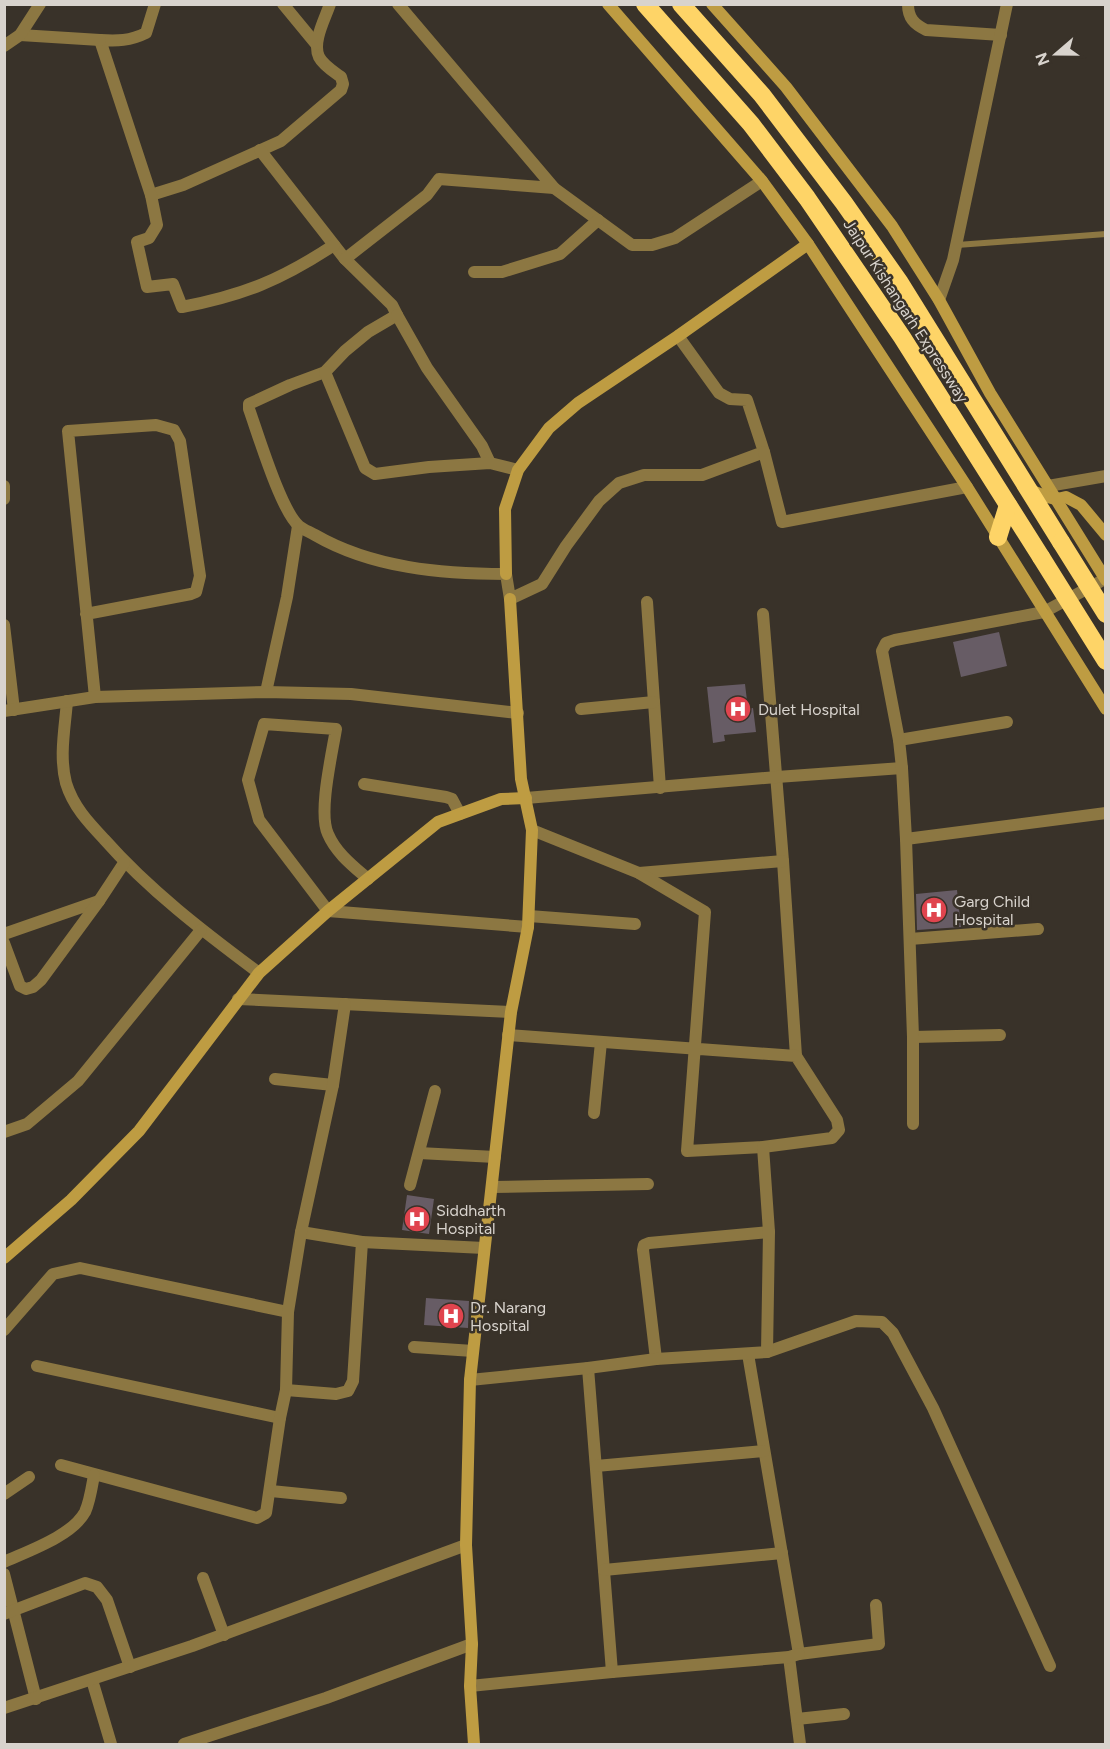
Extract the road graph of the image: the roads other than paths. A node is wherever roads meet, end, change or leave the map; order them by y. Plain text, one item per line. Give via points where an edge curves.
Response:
1 (40, 4) edge
2 (154, 4) edge
3 (283, 4) edge
4 (330, 4) edge
5 (398, 4) edge
6 (608, 4) edge
7 (645, 4) edge
8 (681, 4) edge
9 (712, 4) edge
10 (908, 4) edge
11 (1007, 4) edge
12 (20, 35) junction
13 (1001, 35) junction
14 (100, 40) junction
15 (316, 44) junction
16 (4, 46) edge
17 (260, 150) junction
18 (762, 181) junction
19 (554, 188) junction
20 (151, 195) junction
21 (598, 220) junction
22 (1106, 234) edge
23 (808, 244) junction
24 (334, 245) junction
25 (957, 245) junction
26 (345, 259) junction
27 (474, 272) dead end
28 (939, 300) junction
29 (397, 315) junction
30 (678, 336) junction
31 (325, 372) junction
32 (764, 452) junction
33 (490, 462) junction
34 (518, 470) junction
35 (1106, 476) edge
36 (4, 486) edge
37 (1048, 486) junction
38 (967, 487) junction
39 (1029, 490) junction
40 (4, 499) edge
41 (1056, 500) junction
42 (1008, 505) junction
43 (298, 526) junction
44 (1106, 535) edge
45 (998, 537) junction
46 (506, 574) junction
47 (1105, 579) edge
48 (510, 599) junction
49 (647, 602) dead end
50 (1044, 612) junction
51 (86, 614) junction
52 (763, 614) dead end
53 (1106, 614) edge
54 (4, 625) edge
55 (1106, 661) edge
56 (266, 692) junction
57 (94, 697) junction
58 (67, 701) junction
59 (654, 702) junction
60 (581, 709) dead end
61 (1106, 709) edge
62 (9, 710) edge
63 (518, 713) junction
64 (1007, 722) dead end
65 (899, 740) junction
66 (902, 768) junction
67 (777, 777) junction
68 (364, 784) dead end
69 (660, 788) junction
70 (526, 798) junction
71 (1106, 813) edge
72 (460, 814) junction
73 (532, 830) junction
74 (906, 839) junction
75 (783, 861) junction
76 (124, 863) junction
77 (639, 873) junction
78 (368, 879) junction
79 (99, 901) junction
80 (328, 911) junction
81 (528, 921) junction
82 (635, 924) dead end
83 (1038, 929) dead end
84 (201, 930) junction
85 (4, 934) edge
86 (910, 939) junction
87 (4, 943) edge
88 (259, 973) junction
89 (238, 999) junction
90 (345, 1004) junction
91 (511, 1012) junction
92 (508, 1035) junction
93 (1000, 1035) dead end
94 (913, 1037) junction
95 (601, 1042) junction
96 (694, 1047) junction
97 (796, 1056) junction
98 (275, 1079) dead end
99 (333, 1085) junction
100 (435, 1091) dead end
101 (594, 1113) dead end
102 (913, 1124) dead end
103 (4, 1132) edge
104 (763, 1147) junction
105 (419, 1152) junction
106 (495, 1157) junction
107 (648, 1184) dead end
108 (410, 1185) dead end
109 (492, 1186) junction
110 (301, 1232) junction
111 (769, 1232) junction
112 (362, 1242) junction
113 (484, 1248) junction
114 (4, 1258) edge
115 (288, 1312) junction
116 (4, 1330) edge
117 (414, 1347) dead end
118 (473, 1351) junction
119 (768, 1352) junction
120 (748, 1354) junction
121 (656, 1359) junction
122 (37, 1366) dead end
123 (588, 1368) junction
124 (470, 1380) junction
125 (286, 1390) junction
126 (280, 1418) junction
127 (764, 1451) junction
128 (61, 1465) dead end
129 (596, 1466) junction
130 (94, 1475) junction
131 (28, 1477) dead end
132 (271, 1491) junction
133 (4, 1494) edge
134 (341, 1498) dead end
135 (466, 1545) junction
136 (782, 1553) junction
137 (4, 1562) edge
138 (604, 1570) junction
139 (4, 1574) edge
140 (203, 1578) dead end
141 (876, 1605) dead end
142 (9, 1612) edge
143 (224, 1635) junction
144 (472, 1644) junction
145 (794, 1655) junction
146 (1050, 1666) dead end
147 (130, 1667) junction
148 (612, 1672) junction
149 (92, 1680) junction
150 (470, 1686) junction
151 (36, 1699) junction
152 (4, 1708) edge
153 (844, 1714) dead end
154 (797, 1719) junction
155 (111, 1744) edge
156 (184, 1744) edge
157 (474, 1744) edge
158 (800, 1744) edge

1 - 12 street
2 - 14 street via 146,33 121,41
3 - 15 street
4 - 15 street
5 - 19 street
6 - 18 street
7 - 42 highway, Jaipur Kishangarh Expressway via 751,124 807,198 902,336
8 - 39 highway, Jaipur Kishangarh Expressway via 762,95 851,212
9 - 28 street via 786,87 842,159 892,226
10 - 13 street via 910,18 926,30
11 - 13 street
12 - 14 street
12 - 16 street
13 - 25 street
14 - 20 street
15 - 17 street via 318,57 341,77 340,90 281,141
17 - 20 street
17 - 24 street
18 - 21 street via 675,238 652,245 632,245
18 - 23 street
19 - 21 street
19 - 26 street via 439,180 427,195
20 - 24 street via 157,225 149,238 137,242 147,287 173,284 182,307 245,292 277,279
21 - 27 street via 560,254 502,272
22 - 25 lane
23 - 30 street
23 - 38 street
24 - 26 street
25 - 28 street
26 - 29 street via 392,305
28 - 37 street via 990,393
29 - 31 street via 368,332
29 - 33 street
30 - 32 street via 719,393 730,399 747,400
30 - 34 street via 578,403 549,428
31 - 33 street via 365,468 375,474
31 - 43 street via 249,404 282,499
32 - 38 street via 782,522
32 - 48 street via 702,475 644,475 619,483 599,501 542,584
33 - 34 street
34 - 46 street via 505,509
35 - 37 street
36 - 40 street
37 - 41 street
38 - 45 street
39 - 41 street
39 - 53 highway, Jaipur Kishangarh Expressway, bridge
41 - 44 street via 1066,497 1081,505
41 - 47 street
42 - 45 highway
42 - 55 highway, Jaipur Kishangarh Expressway, bridge
43 - 46 street via 358,555 408,567
43 - 56 street
45 - 50 street
46 - 48 street
47 - 50 street
48 - 63 street
49 - 59 street
50 - 61 street
50 - 65 street via 886,643 882,651
51 - 51 street via 196,592 200,576 180,441 174,430 156,425 68,431
51 - 57 street
52 - 67 street
54 - 62 street
56 - 57 street
56 - 63 street via 351,694
57 - 58 street
58 - 62 street
58 - 76 street via 62,757 66,783 78,810
59 - 60 street
59 - 69 street
63 - 70 street via 521,779
64 - 65 street
65 - 66 street
66 - 67 street
66 - 74 street
67 - 69 street
67 - 75 street
68 - 72 street via 446,797 452,799
69 - 70 street
70 - 72 street via 501,799
70 - 73 street
71 - 74 street
72 - 78 street via 438,822
73 - 77 street
73 - 81 street
74 - 86 street
75 - 77 street
75 - 97 street
76 - 79 street
76 - 84 street
77 - 96 street via 705,912
78 - 80 street
78 - 80 street via 339,853 327,833 324,810 336,729 264,724 248,780 259,820
79 - 85 street
79 - 87 street via 33,987 20,986
80 - 81 street
80 - 88 street
81 - 82 street
81 - 91 street
83 - 86 street
84 - 88 street
84 - 103 street via 78,1081 27,1124
86 - 94 street
88 - 89 street
89 - 90 street
89 - 114 street via 139,1131 71,1200
90 - 91 street
90 - 99 street
91 - 92 street
92 - 95 street
92 - 106 street
93 - 94 street
94 - 102 street
95 - 96 street
95 - 101 street
96 - 97 street
96 - 104 street via 687,1151
97 - 104 street via 837,1120 839,1130 832,1138
98 - 99 street
99 - 110 street
100 - 105 street
104 - 111 street
105 - 106 street
105 - 108 street
106 - 109 street
107 - 109 street
109 - 113 street
110 - 112 street
110 - 115 street
111 - 119 street
111 - 121 street via 644,1245
112 - 113 street
112 - 125 street via 353,1381 348,1391 336,1394
113 - 118 street
115 - 116 street via 80,1268 53,1274
115 - 125 street
117 - 118 street
118 - 124 street
119 - 120 street
119 - 146 street via 856,1321 882,1322 893,1333 933,1408
120 - 121 street
120 - 127 street
121 - 123 street
122 - 126 street
123 - 124 street
123 - 129 street
124 - 135 street
125 - 126 street
126 - 132 street
127 - 129 street
127 - 136 street
128 - 130 street
129 - 138 street
130 - 132 street via 257,1518 266,1514
130 - 137 street via 85,1512 70,1528
131 - 133 street
132 - 134 street
135 - 143 street
135 - 144 street
136 - 138 street
136 - 145 street
138 - 148 street
139 - 142 street
140 - 143 street
141 - 145 street via 879,1644
142 - 147 street via 85,1583 96,1587 107,1600
142 - 151 street
143 - 147 street
144 - 150 street
144 - 156 street via 326,1698
145 - 148 street
145 - 154 street
147 - 149 street
148 - 150 street
149 - 151 street
149 - 155 street
150 - 157 street
151 - 152 street
153 - 154 street
154 - 158 street

